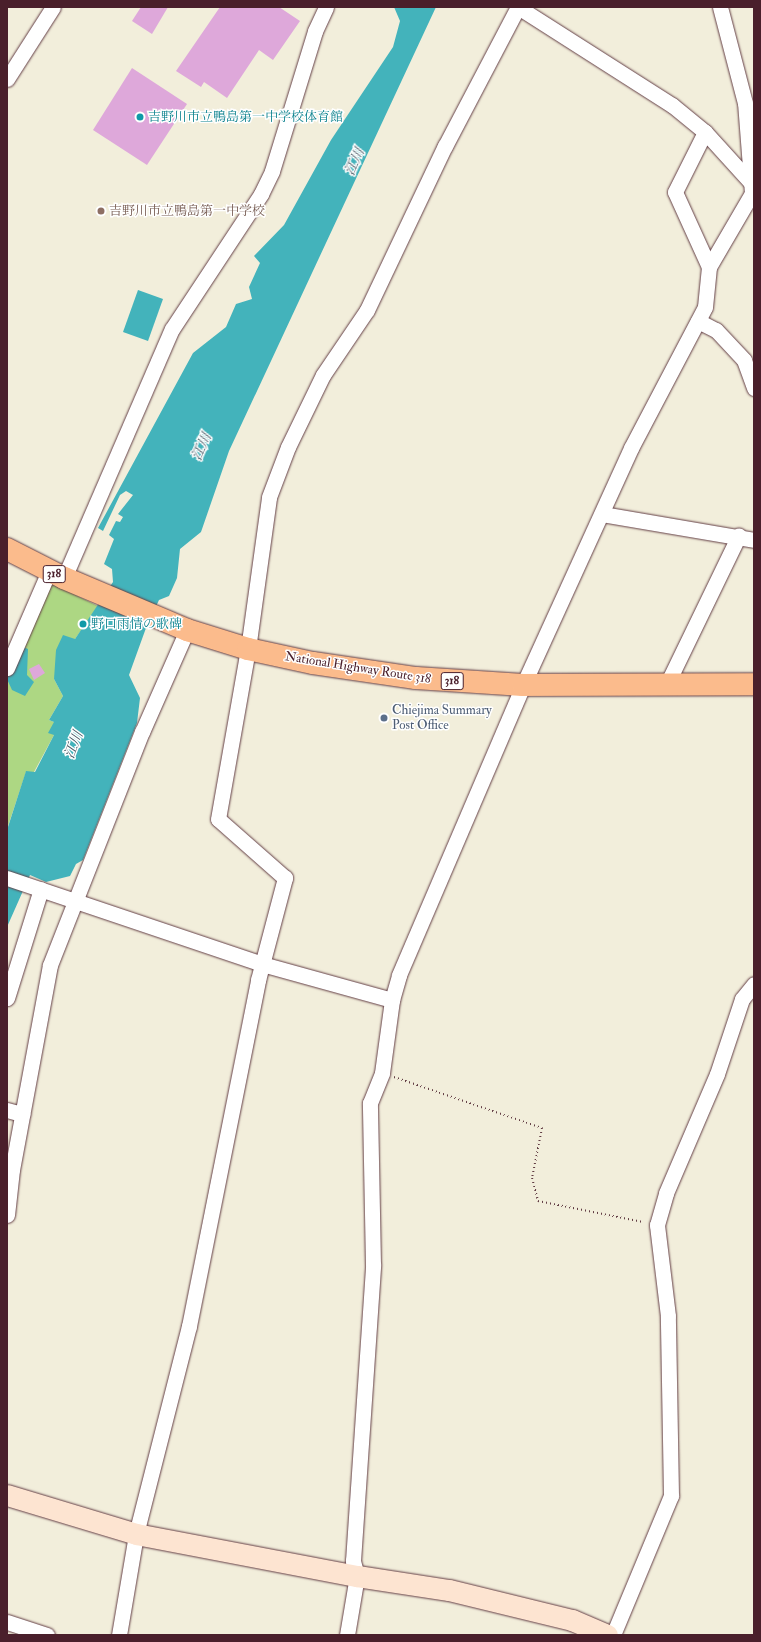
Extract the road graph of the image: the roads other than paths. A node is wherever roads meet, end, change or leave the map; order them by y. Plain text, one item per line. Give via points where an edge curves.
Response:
1 (53, 7) edge
2 (326, 7) edge
3 (518, 7) edge
4 (720, 7) edge
5 (7, 79) edge
6 (705, 132) junction
7 (753, 185) edge
8 (709, 267) junction
9 (698, 321) junction
10 (754, 388) edge
11 (602, 514) junction
12 (739, 535) junction
13 (754, 540) edge
14 (7, 548) edge
15 (56, 575) junction
16 (187, 630) junction
17 (248, 650) junction
18 (7, 668) edge
19 (667, 684) junction
20 (754, 684) edge
21 (523, 685) junction
22 (7, 878) edge
23 (37, 888) junction
24 (74, 900) junction
25 (262, 964) junction
26 (12, 967) edge
27 (754, 984) edge
28 (7, 998) edge
29 (392, 1000) junction
30 (7, 1110) edge
31 (22, 1114) junction
32 (7, 1215) edge
33 (7, 1494) edge
34 (136, 1534) junction
35 (357, 1576) junction
36 (7, 1622) edge
37 (47, 1635) edge
38 (119, 1635) edge
39 (347, 1635) edge
40 (607, 1635) edge
41 (612, 1635) edge

1 - 5 street
2 - 15 street via 315,31 272,171 261,194 172,329
3 - 6 street via 672,105
3 - 17 street via 445,146 366,310 323,375 288,447 269,497
4 - 7 street via 745,103
6 - 7 street
6 - 8 street via 675,192
7 - 8 street via 752,193
8 - 9 street via 705,307
9 - 10 street via 716,330 744,360
9 - 11 street via 631,448
11 - 12 street
11 - 21 street
12 - 13 street
12 - 19 street
14 - 15 highway, National Highway Route 318 / 318
15 - 16 highway, National Highway Route 318 / 318
15 - 18 street
16 - 17 highway, National Highway Route 318 / 318
16 - 24 street
17 - 21 highway, National Highway Route 318 / 318 via 416,678
17 - 25 street via 218,819 286,878
19 - 20 highway, National Highway Route 318 / 318
19 - 21 highway, National Highway Route 318 / 318
21 - 29 street
22 - 23 street
23 - 24 street
23 - 26 street
24 - 25 street
24 - 31 street via 50,965
25 - 29 street
25 - 34 street via 189,1326
26 - 28 street
27 - 41 street via 742,998 717,1074 666,1193 657,1225 668,1316 671,1496
29 - 35 street via 382,1073 370,1103 373,1265 353,1561
30 - 31 street
31 - 32 street
33 - 34 street
34 - 35 street
34 - 38 street
35 - 39 street
35 - 40 street via 449,1590 572,1620
36 - 37 street

